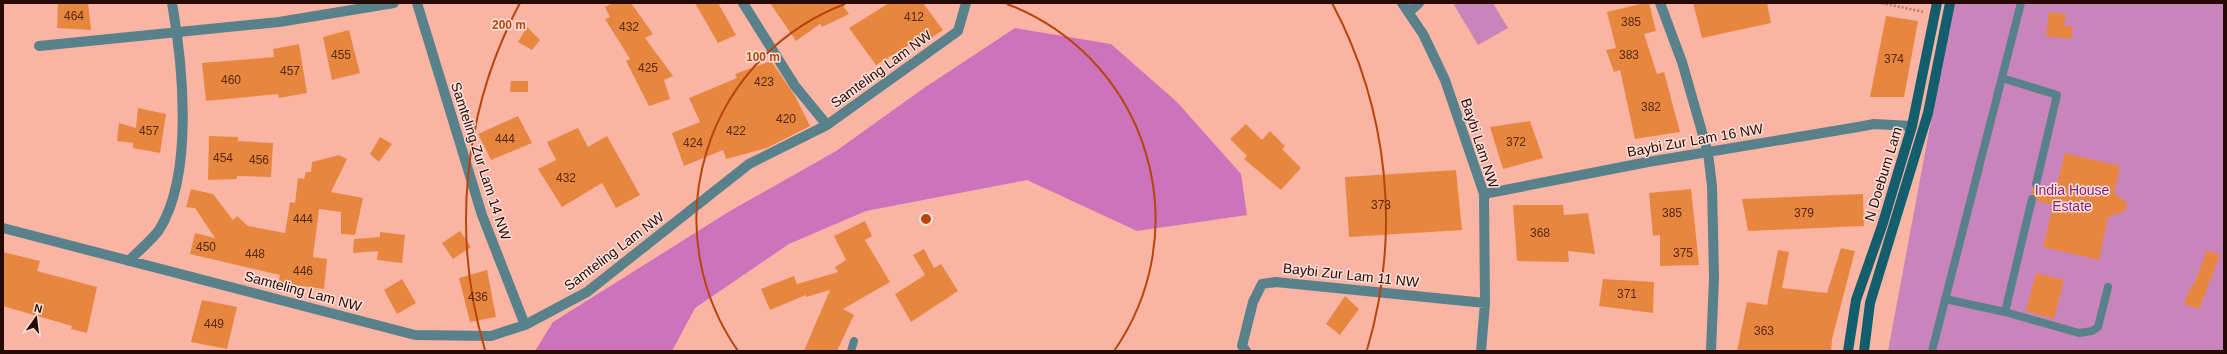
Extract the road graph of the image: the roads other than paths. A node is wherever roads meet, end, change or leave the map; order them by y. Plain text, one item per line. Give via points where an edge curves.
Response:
1 (172, 3) edge
2 (394, 3) edge
3 (417, 3) edge
4 (743, 3) edge
5 (966, 3) edge
6 (1402, 3) edge
7 (1419, 3) edge
8 (1660, 3) edge
9 (1937, 3) edge
10 (1950, 3) edge
11 (2021, 3) edge
12 (1409, 12) junction
13 (177, 33) junction
14 (39, 46) dead end
15 (2002, 78) junction
16 (827, 125) junction
17 (1912, 126) junction
18 (1708, 154) junction
19 (2036, 184) dead end
20 (1484, 194) junction
21 (2032, 199) dead end
22 (3, 228) edge
23 (129, 261) junction
24 (2108, 288) dead end
25 (1945, 299) junction
26 (1485, 303) junction
27 (2005, 312) junction
28 (525, 325) junction
29 (854, 341) dead end
30 (851, 351) edge
31 (1246, 351) edge
32 (1481, 351) edge
33 (1711, 351) edge
34 (1848, 351) edge
35 (1864, 351) edge
36 (1932, 351) edge

1 - 13 street
2 - 13 street via 279,22
3 - 28 street, Samteling Zur Lam 14 NW via 482,215
4 - 16 street via 795,86
5 - 16 street, Samteling Lam NW via 958,31
6 - 12 street, Baybi Lam NW
7 - 12 street
8 - 18 street via 1682,62
9 - 17 main road, N Doebum Lam
10 - 35 main road via 1928,113 1870,303
11 - 15 lane
12 - 20 street, Baybi Lam NW via 1423,34 1445,80
13 - 14 street
13 - 23 street via 182,96 181,160 172,202 158,230
15 - 19 lane via 2057,95
15 - 25 lane
16 - 28 street, Samteling Lam NW via 749,164 587,292
17 - 18 street, Baybi Zur Lam 16 NW via 1874,124
17 - 34 main road, N Doebum Lam via 1882,226 1856,300
18 - 20 street, Baybi Zur Lam 16 NW via 1648,162
18 - 33 street via 1712,186 1714,278
20 - 26 street, Baybi Lam NW
21 - 27 lane
22 - 23 street, Samteling Lam NW
23 - 28 street, Samteling Lam NW via 416,335 491,336
24 - 27 lane via 2098,327 2085,332 2078,333
25 - 27 lane
25 - 36 lane
26 - 31 street, Baybi Zur Lam 11 NW via 1276,282 1262,284 1253,302 1242,346
26 - 32 street, Baybi Lam NW
29 - 30 lane

